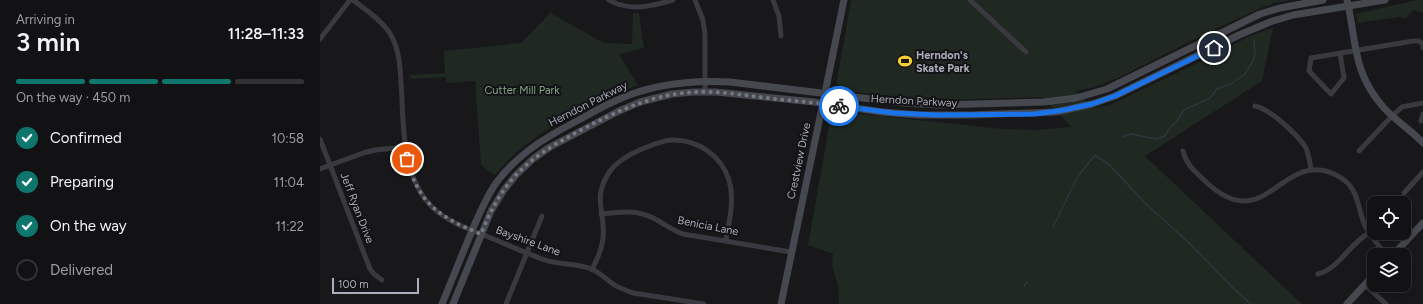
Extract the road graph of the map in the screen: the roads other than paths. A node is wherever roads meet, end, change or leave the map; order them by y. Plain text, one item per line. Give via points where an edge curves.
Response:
1 (352, 0) edge
2 (609, 0) edge
3 (673, 0) edge
4 (695, 0) edge
5 (773, 0) edge
6 (844, 0) edge
7 (970, 0) edge
8 (1322, 0) edge
9 (1385, 0) edge
10 (1347, 3) edge
11 (781, 36) dead end
12 (320, 39) edge
13 (1423, 48) edge
14 (1355, 51) junction
15 (1026, 52) dead end
16 (1340, 53) junction
17 (706, 81) junction
18 (705, 92) junction
19 (825, 94) junction
20 (1423, 103) edge
21 (823, 104) junction
22 (1255, 106) dead end
23 (1423, 114) edge
24 (1392, 116) junction
25 (1421, 121) dead end
26 (320, 139) edge
27 (1423, 143) edge
28 (406, 147) junction
29 (1183, 151) dead end
30 (1359, 152) dead end
31 (330, 165) junction
32 (320, 169) edge
33 (1311, 170) junction
34 (1423, 172) edge
35 (1404, 192) dead end
36 (601, 214) junction
37 (542, 216) dead end
38 (1423, 223) edge
39 (1367, 229) edge
40 (472, 230) junction
41 (481, 234) junction
42 (1367, 234) edge
43 (726, 240) junction
44 (1374, 240) edge
45 (1381, 248) edge
46 (1399, 248) edge
47 (791, 252) junction
48 (527, 253) junction
49 (592, 270) junction
50 (1318, 274) dead end
51 (382, 280) dead end
52 (1365, 284) joint
53 (442, 304) edge
54 (453, 304) edge
55 (506, 304) edge
56 (704, 304) edge
57 (780, 304) edge
58 (1347, 304) edge
59 (1386, 304) edge

1 - 12 street
1 - 28 street, Bayshire Lane via 383,24 396,47 400,62
2 - 3 street via 633,7
4 - 17 street via 705,35
5 - 11 street via 779,16
6 - 19 main road, Crestview Drive
7 - 15 street
8 - 19 main road, Herndon Parkway via 1260,14 1107,88 1076,98 1044,102 938,105
9 - 10 main road, Herndon Parkway
10 - 14 main road
10 - 21 main road, Herndon Parkway via 1265,24 1115,96 1078,108 1035,114 938,115 882,112
13 - 14 street via 1419,41 1413,41
14 - 16 street
14 - 24 main road via 1370,89
16 - 16 street via 1344,78 1331,94 1309,71 1311,58
17 - 18 street
17 - 19 main road, Herndon Parkway
17 - 40 main road, Herndon Parkway via 670,84 630,95 600,108 534,145 510,166 496,183
18 - 21 main road, Herndon Parkway
18 - 41 main road, Herndon Parkway via 672,94 630,106 541,152 504,190
19 - 21 main road, Crestview Drive
20 - 24 street via 1402,107
21 - 47 main road, Crestview Drive
22 - 33 street via 1271,113 1303,143
23 - 25 street
24 - 27 main road
24 - 30 street
26 - 31 street, Jeff Ryan Drive
28 - 31 street via 363,152
28 - 40 street, Bayshire Lane via 414,180 426,200 452,222
29 - 33 street via 1191,168 1216,192 1239,201 1264,196 1296,174
31 - 32 street
31 - 51 street, Jeff Ryan Drive via 370,269
33 - 39 street via 1332,173 1346,182 1356,195
34 - 35 street
36 - 43 street, Benicia Lane via 635,212 653,218 683,234
36 - 43 street via 602,187 610,171 632,153 662,142 680,140 697,144 712,154 723,166 729,179 732,197
36 - 49 street via 602,247
37 - 48 street
38 - 46 main road
40 - 41 street, Bayshire Lane
40 - 53 main road, Herndon Parkway
41 - 48 street, Bayshire Lane
41 - 54 main road, Herndon Parkway
42 - 50 street via 1358,240 1334,266
43 - 47 street, Benicia Lane
44 - 45 street
47 - 57 main road, Crestview Drive
48 - 49 street, Bayshire Lane via 553,263 577,265
48 - 55 street
49 - 56 street, Bayshire Lane via 616,286 633,293
52 - 58 main road
52 - 59 street

